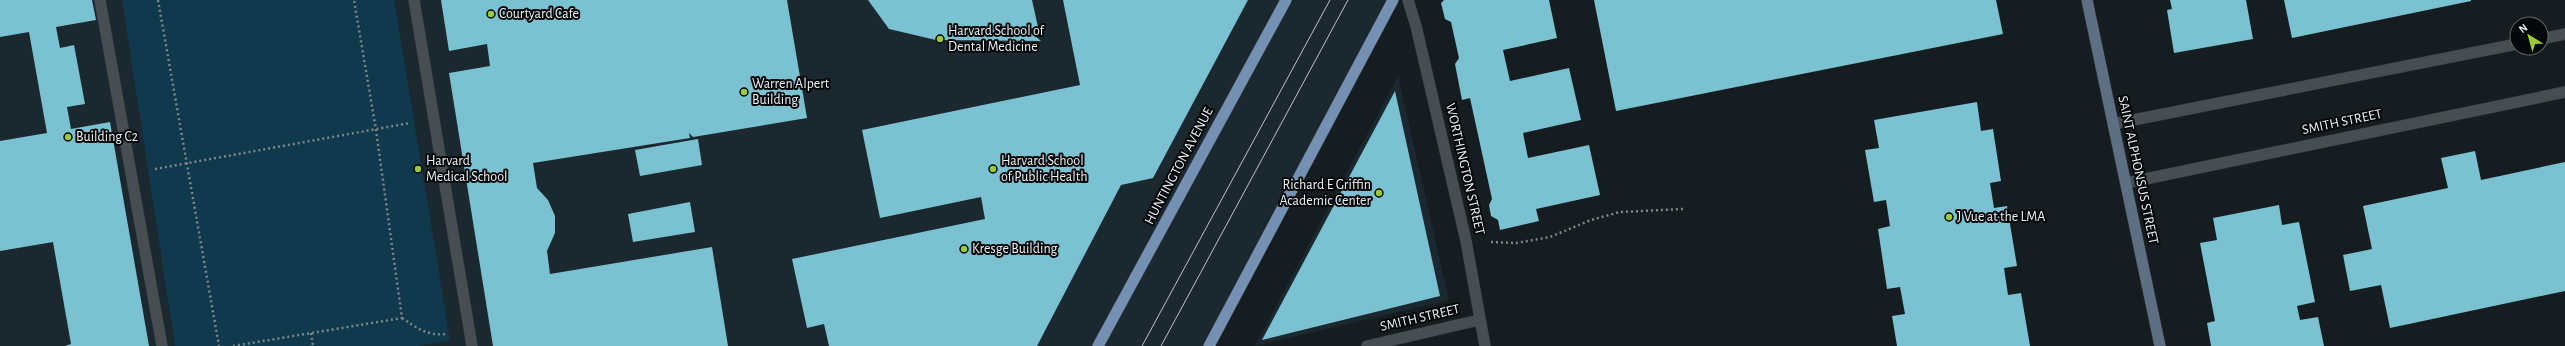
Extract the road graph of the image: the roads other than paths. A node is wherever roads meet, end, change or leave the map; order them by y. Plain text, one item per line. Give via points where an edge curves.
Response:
1 (100, 0) edge
2 (414, 0) edge
3 (1286, 0) edge
4 (1392, 0) edge
5 (1408, 0) edge
6 (2087, 0) edge
7 (2565, 34) edge
8 (2549, 37) edge
9 (2509, 46) edge
10 (2565, 92) edge
11 (2113, 124) junction
12 (2126, 182) junction
13 (1479, 320) junction
14 (162, 346) edge
15 (472, 346) edge
16 (1098, 346) edge
17 (1209, 346) edge
18 (1368, 346) edge
19 (1485, 346) edge
20 (2160, 346) edge

1 - 14 street
2 - 15 street
3 - 16 main road, HUNTINGTON AVENUE
4 - 17 main road
5 - 13 street, WORTHINGTON STREET via 1466,242
6 - 11 main road, SAINT ALPHONSUS STREET
7 - 8 street
9 - 11 street
10 - 12 street, SMITH STREET
11 - 12 main road, SAINT ALPHONSUS STREET
12 - 20 main road, SAINT ALPHONSUS STREET
13 - 18 street, SMITH STREET
13 - 19 street, WORTHINGTON STREET

